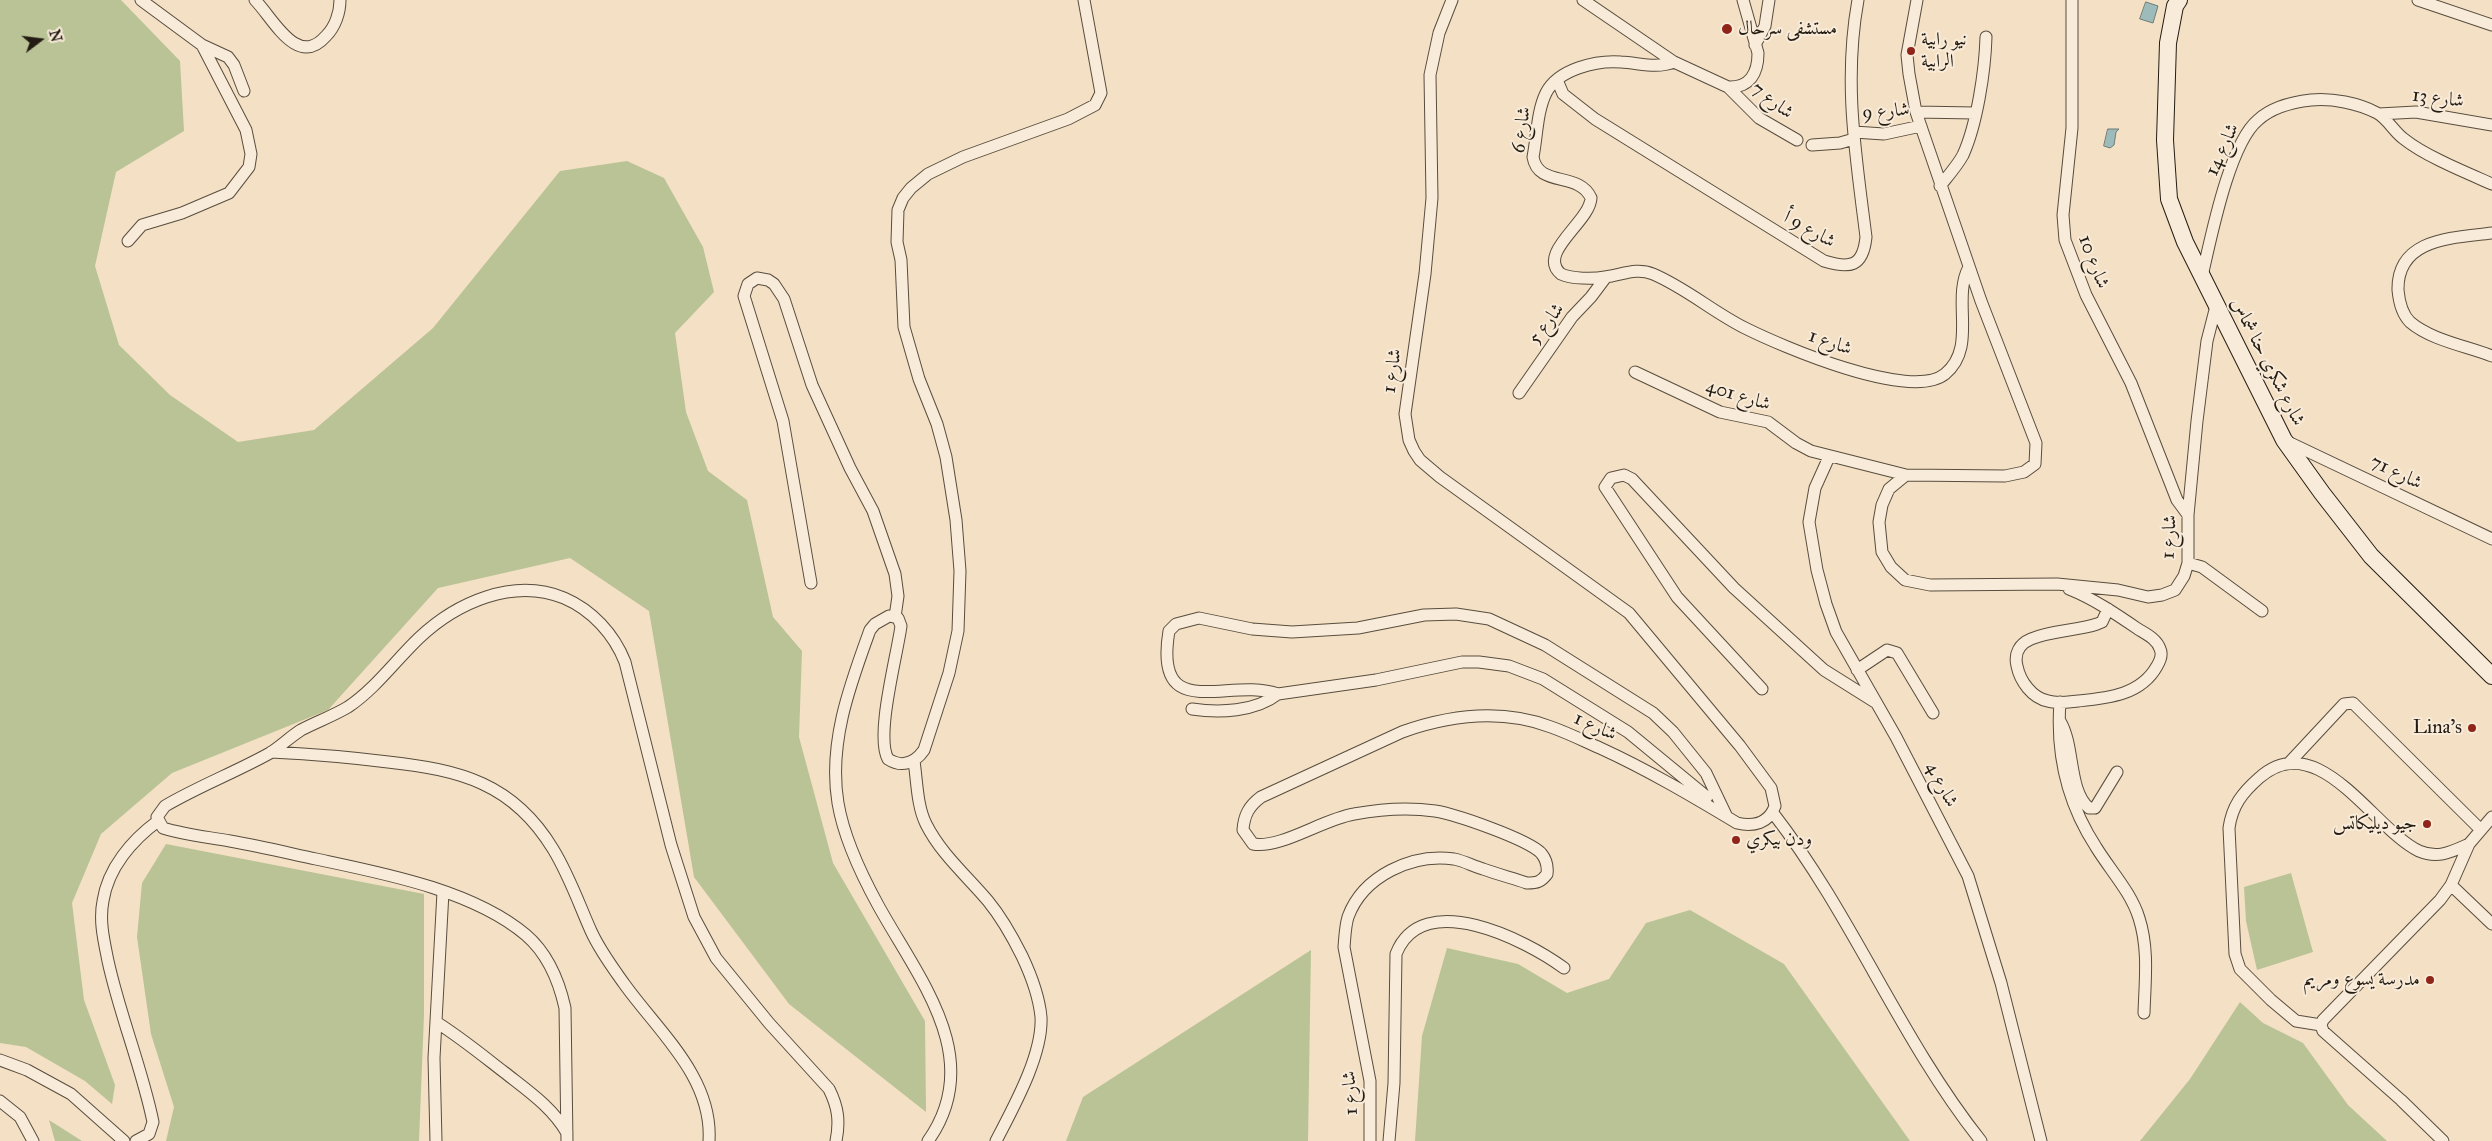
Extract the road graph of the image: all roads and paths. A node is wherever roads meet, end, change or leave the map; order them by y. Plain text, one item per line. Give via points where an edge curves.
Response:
1 (141, 0) edge
2 (255, 0) edge
3 (340, 0) edge
4 (1084, 0) edge
5 (1452, 0) edge
6 (1583, 0) edge
7 (1743, 0) edge
8 (1769, 0) edge
9 (1858, 0) edge
10 (1916, 0) edge
11 (2072, 0) edge
12 (2179, 0) edge
13 (2418, 0) edge
14 (2492, 25) edge
15 (1986, 37) dead end
16 (202, 44) junction
17 (1755, 45) junction
18 (1674, 62) junction
19 (1558, 80) junction
20 (1728, 87) junction
21 (244, 91) dead end
22 (1916, 112) junction
23 (1975, 113) junction
24 (2379, 114) junction
25 (2492, 124) edge
26 (1921, 126) junction
27 (1854, 136) junction
28 (1797, 140) dead end
29 (1812, 145) dead end
30 (2492, 184) edge
31 (1940, 186) junction
32 (2492, 233) edge
33 (128, 242) dead end
34 (1969, 267) junction
35 (2202, 276) junction
36 (1606, 277) junction
37 (2216, 306) junction
38 (2492, 356) edge
39 (1635, 372) dead end
40 (1519, 393) dead end
41 (2284, 440) junction
42 (1830, 456) junction
43 (1906, 475) junction
44 (2188, 515) junction
45 (2492, 539) edge
46 (2188, 562) junction
47 (811, 583) dead end
48 (2057, 584) junction
49 (2108, 609) junction
50 (2262, 611) dead end
51 (895, 617) junction
52 (1857, 670) junction
53 (2492, 676) edge
54 (1762, 689) dead end
55 (1278, 694) junction
56 (2060, 702) junction
57 (1876, 703) junction
58 (1192, 709) dead end
59 (1933, 713) dead end
60 (2058, 719) junction
61 (271, 752) junction
62 (914, 761) junction
63 (2289, 763) junction
64 (2117, 772) dead end
65 (1726, 812) junction
66 (1772, 813) junction
67 (2492, 817) edge
68 (158, 821) junction
69 (2481, 830) junction
70 (2469, 844) junction
71 (2451, 885) junction
72 (443, 892) junction
73 (2492, 924) edge
74 (1564, 968) dead end
75 (2144, 1013) dead end
76 (436, 1022) junction
77 (2321, 1025) junction
78 (0, 1060) edge
79 (0, 1101) edge
80 (2035, 1117) junction
81 (567, 1138) edge
82 (33, 1141) edge
83 (124, 1141) edge
84 (136, 1141) edge
85 (436, 1141) edge
86 (708, 1141) edge
87 (836, 1141) edge
88 (928, 1141) edge
89 (996, 1141) edge
90 (1370, 1141) edge
91 (1389, 1141) edge
92 (1981, 1141) edge
93 (2041, 1141) edge
94 (2049, 1141) edge
95 (2443, 1141) edge

1 - 16 street
2 - 3 street via 282,35 295,44 307,46 320,43 329,33 339,12
4 - 62 street via 1101,93 1095,105 1068,119 963,157 928,174 911,188 898,210 897,242 901,260 904,327 946,456 960,571 958,631 949,673 924,750
5 - 66 street, شارع 1 via 1439,33 1430,75 1432,198 1405,414 1409,440 1420,460 1440,477 1629,613 1771,788 1775,806
6 - 18 street
7 - 17 street
8 - 17 street via 1765,26
9 - 27 street, شارع 9 أ via 1850,54
10 - 22 street via 1907,55
11 - 44 street, شارع 10 via 2072,128 2063,215 2065,240 2086,294 2130,382 2177,500
12 - 35 street, شارع شكري حنا شماس via 2171,22 2165,74 2166,180 2174,216
13 - 14 street
15 - 23 street
16 - 21 street via 228,58
16 - 33 street via 246,130 251,154 249,167 229,193 182,213 142,224
17 - 20 street via 1758,62 1752,78 1746,85
18 - 19 street, شارع 6 via 1663,66 1606,62 1582,68
18 - 20 street
19 - 27 street, شارع 9 أ via 1563,94 1595,119 1806,250 1838,265 1856,262 1864,250 1866,237
19 - 36 street, شارع 6 via 1542,104 1534,166 1543,174 1583,187 1592,198 1589,211 1558,248 1554,262 1563,275
20 - 28 street, شارع 7 via 1759,118
22 - 23 street
22 - 26 street
23 - 31 street via 1962,156
24 - 25 street, شارع 13 via 2416,112
24 - 30 street, شارع 14 via 2405,140
24 - 35 street, شارع 14 via 2353,104 2316,100 2288,104 2258,120 2244,136 2235,158
26 - 27 street, شارع 9
26 - 31 street
27 - 29 street via 1840,143
31 - 34 street
32 - 38 street via 2436,241 2414,252 2402,271 2398,292 2404,314 2419,328
34 - 36 street, شارع 1 via 1964,282 1961,350 1945,374 1923,382 1894,380 1816,359 1745,328 1646,271
34 - 43 street, شارع 401 via 2036,443 2035,464 2024,472 2005,476
35 - 37 street, شارع شكري حنا شماس
36 - 40 street, شارع 5 via 1572,317
37 - 41 street, شارع شكري حنا شماس
37 - 44 street, شارع 1 via 2204,361
39 - 42 street, شارع 401 via 1720,412 1768,422 1796,443
41 - 45 street, شارع 71
41 - 53 street, شارع شكري حنا شماس via 2371,556
42 - 43 street, شارع 401
42 - 52 street, شارع 4 via 1815,488 1810,510 1810,533 1831,620
43 - 48 street via 1889,489 1879,522 1882,552 1899,576 1930,585
44 - 46 street, شارع 1
46 - 48 street, شارع 1 via 2180,584 2175,590 2162,595 2148,597 2118,590
46 - 50 street via 2202,567
47 - 51 street via 783,421 744,296 748,284 757,278 774,284 784,299 812,385 873,511 895,574 898,596
48 - 49 street
49 - 56 street via 2102,622 2031,639 2017,651 2019,674 2030,691 2048,702
49 - 56 street via 2156,641 2161,650 2161,660 2152,676 2132,690 2112,697
51 - 62 street via 901,626 886,709 885,751 888,760 894,763
51 - 88 street via 883,618 870,630 847,696 838,737 836,783 840,814 852,848 878,906 926,985 942,1022 950,1076 948,1099 943,1116
52 - 57 street, شارع 4
52 - 59 street via 1887,650 1897,653
54 - 57 street via 1677,597 1605,487 1611,478 1624,475 1632,479 1748,601 1824,670
55 - 58 street via 1269,702 1243,708 1209,712
55 - 65 street via 1376,680 1462,662 1509,666 1543,679 1628,732
55 - 65 street via 1259,689 1206,692 1179,687 1169,665 1169,631 1176,624 1199,618 1252,629 1292,632 1358,628 1424,615 1456,614 1488,619 1545,645 1653,713 1692,754
56 - 60 street
57 - 80 street, شارع 4 via 1968,876 2002,983
60 - 64 street via 2067,736 2084,804 2095,808
60 - 75 street via 2060,750 2073,804 2139,916 2145,949
61 - 68 street via 165,806 159,812
61 - 86 street via 348,757 446,770 468,776 502,794 524,811 540,828 562,865 608,961 668,1040 698,1086 706,1104
61 - 87 street via 300,730 350,705 420,638 462,607 495,594 527,590 558,596 587,612 610,634 625,662 671,845 694,917 716,958 796,1055 829,1089 839,1117
62 - 89 street via 926,823 946,856 990,904 1011,934 1029,970 1037,997 1041,1018 1039,1039 1029,1070
63 - 69 street via 2344,704 2353,703
63 - 70 street via 2312,768 2339,782 2401,839 2419,851 2434,856 2444,855
63 - 77 street via 2268,769 2238,799 2231,813 2229,850 2235,954 2240,968 2296,1021
65 - 66 street, شارع 1 via 1737,823 1752,825 1768,819
65 - 90 street, شارع 1 via 1638,765 1557,729 1531,721 1492,716 1469,716 1425,724 1378,742 1253,803 1244,819 1243,830 1253,844 1264,846 1280,842 1353,814 1421,810 1450,814 1512,837 1531,845 1546,861 1547,874 1542,880 1527,883 1454,859 1422,860 1394,869 1369,885 1357,901 1348,917 1344,947 1370,1081
66 - 92 street via 1815,872 1861,946 1927,1066
67 - 69 street
68 - 72 street via 163,828 180,833 344,865
68 - 84 street via 135,839 119,861 103,898 101,914 122,1015 153,1122 150,1134
69 - 70 street
70 - 71 street
71 - 73 street
71 - 77 street
72 - 76 street
72 - 81 street via 461,898 526,935 538,948 556,979 565,1008
74 - 91 street via 1537,951 1470,923 1453,920 1423,925 1405,936 1396,954 1394,1083
76 - 81 street via 545,1104 558,1118
76 - 85 street
77 - 95 street via 2323,1031
78 - 83 street via 27,1070 71,1094
79 - 82 street via 20,1117
80 - 93 street, شارع 4
80 - 94 street

